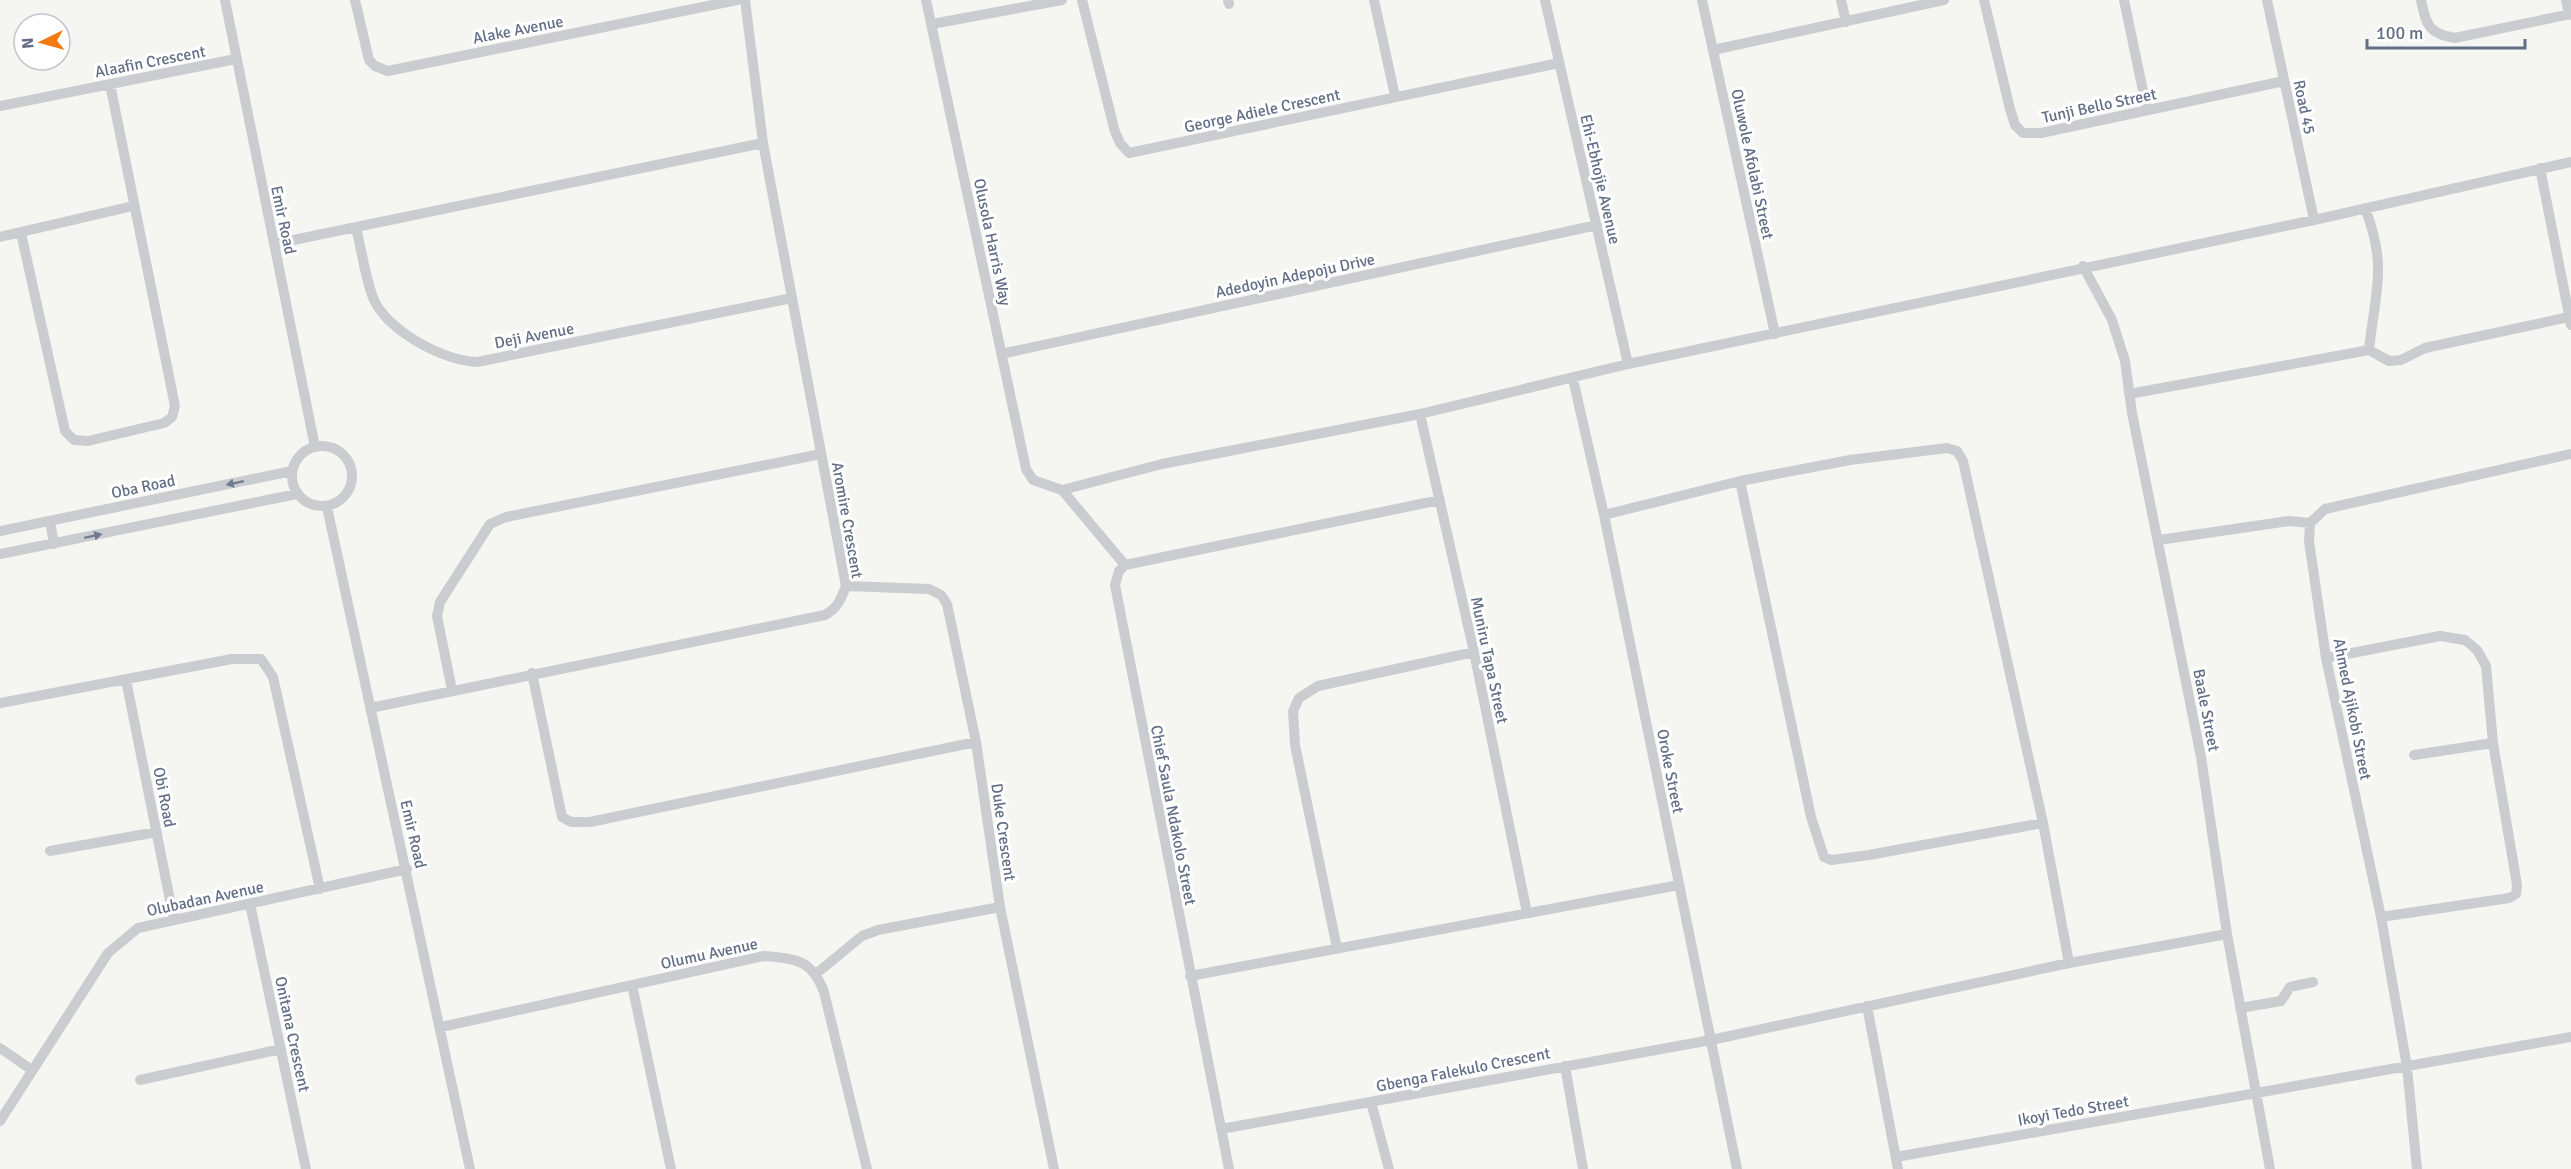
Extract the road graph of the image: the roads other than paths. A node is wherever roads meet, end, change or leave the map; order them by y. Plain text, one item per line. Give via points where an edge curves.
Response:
1 (225, 0) edge
2 (356, 0) edge
3 (737, 0) edge
4 (745, 0) edge
5 (926, 0) edge
6 (1062, 0) edge
7 (1082, 0) edge
8 (1374, 0) edge
9 (1545, 0) edge
10 (1702, 0) edge
11 (1841, 0) edge
12 (1944, 0) edge
13 (1984, 0) edge
14 (2124, 0) edge
15 (2267, 0) edge
16 (2421, 0) edge
17 (2566, 0) edge
18 (2570, 14) edge
19 (1846, 22) junction
20 (932, 24) junction
21 (1713, 50) junction
22 (236, 59) junction
23 (1559, 63) junction
24 (2284, 81) junction
25 (110, 84) junction
26 (1395, 96) junction
27 (0, 106) edge
28 (2147, 110) junction
29 (763, 143) junction
30 (2571, 162) edge
31 (2540, 168) junction
32 (133, 206) junction
33 (2365, 208) junction
34 (2314, 220) junction
35 (1596, 225) junction
36 (356, 228) junction
37 (21, 233) junction
38 (0, 237) edge
39 (274, 244) junction
40 (2083, 266) junction
41 (792, 298) junction
42 (2570, 321) edge
43 (1775, 334) junction
44 (2369, 350) junction
45 (1001, 354) junction
46 (1628, 364) junction
47 (1573, 379) junction
48 (2129, 394) junction
49 (1420, 414) junction
50 (315, 447) junction
51 (821, 454) junction
52 (2571, 454) edge
53 (292, 471) junction
54 (1740, 481) junction
55 (1062, 490) junction
56 (297, 494) junction
57 (1440, 500) junction
58 (327, 507) junction
59 (1604, 515) junction
60 (50, 521) junction
61 (2310, 523) junction
62 (0, 531) edge
63 (2160, 540) junction
64 (54, 544) junction
65 (0, 554) edge
66 (1125, 565) junction
67 (846, 586) junction
68 (1474, 652) junction
69 (2326, 658) junction
70 (532, 673) junction
71 (126, 680) junction
72 (452, 690) junction
73 (0, 704) edge
74 (370, 708) junction
75 (976, 742) junction
76 (2493, 743) junction
77 (2414, 755) dead end
78 (2043, 823) junction
79 (157, 832) junction
80 (50, 851) dead end
81 (407, 869) junction
82 (1679, 885) junction
83 (320, 889) junction
84 (250, 904) junction
85 (1000, 907) junction
86 (1527, 913) junction
87 (2381, 917) junction
88 (174, 920) junction
89 (2227, 934) junction
90 (1337, 948) junction
91 (2069, 963) junction
92 (817, 973) junction
93 (1190, 976) junction
94 (2313, 982) dead end
95 (632, 985) junction
96 (1867, 1006) junction
97 (2240, 1008) junction
98 (441, 1027) junction
99 (2571, 1037) edge
100 (1711, 1040) junction
101 (0, 1048) edge
102 (281, 1049) junction
103 (1565, 1066) junction
104 (2406, 1067) junction
105 (32, 1070) junction
106 (140, 1080) dead end
107 (2255, 1094) junction
108 (1371, 1102) junction
109 (0, 1121) edge
110 (1221, 1129) junction
111 (1896, 1156) junction
112 (306, 1169) edge
113 (470, 1169) edge
114 (671, 1169) edge
115 (867, 1169) edge
116 (1054, 1169) edge
117 (1229, 1169) edge
118 (1389, 1169) edge
119 (1583, 1169) edge
120 (1737, 1169) edge
121 (1898, 1169) edge
122 (2270, 1169) edge
123 (2417, 1169) edge

1 - 22 street, Emir Road
2 - 3 street, Alake Avenue via 369,60 388,71
4 - 29 street, Aromire Crescent
5 - 20 street, Olusola Harris Way
6 - 20 street
7 - 26 street, George Adiele Crescent via 1115,132 1129,153
8 - 26 street
9 - 23 street, Ehi-Ebhojie Avenue
10 - 21 street, Oluwole Afolabi Street
11 - 19 street
12 - 19 street
13 - 28 street, Tunji Bello Street via 2010,109 2020,132 2041,133
14 - 28 street
15 - 24 street, Road 45
16 - 18 street via 2430,27 2438,35 2455,38
17 - 18 street
19 - 21 street
20 - 45 street, Olusola Harris Way
21 - 43 street, Oluwole Afolabi Street
22 - 25 street, Alaafin Crescent
22 - 39 street, Emir Road
23 - 26 street, George Adiele Crescent
23 - 35 street, Ehi-Ebhojie Avenue
24 - 28 street, Tunji Bello Street
24 - 34 street, Road 45
25 - 27 street, Alaafin Crescent
25 - 32 street
29 - 36 street
29 - 41 street, Aromire Crescent
30 - 31 street
31 - 33 street
31 - 42 street
32 - 37 street
32 - 37 street via 175,406 172,417 153,426 88,441 74,440 64,431
33 - 34 street
33 - 44 street via 2380,273
34 - 40 street
35 - 45 street, Adedoyin Adepoju Drive
35 - 46 street, Ehi-Ebhojie Avenue
36 - 39 street
36 - 41 street, Deji Avenue via 376,303 416,339 458,360 477,362
37 - 38 street
39 - 50 street, Emir Road
40 - 43 street
40 - 48 street, Baale Street via 2112,320 2125,361
41 - 51 street, Aromire Crescent
42 - 44 street via 2425,348 2401,360 2389,361
43 - 46 street
44 - 48 street
45 - 55 street, Olusola Harris Way via 1026,469 1033,480
46 - 47 street
47 - 49 street
47 - 59 street, Oroke Street
48 - 63 street, Baale Street
49 - 55 street via 1162,464
49 - 57 street, Muniru Tapa Street
50 - 53 street via 300,455
50 - 58 street via 334,448 352,471 344,498
51 - 67 street, Aromire Crescent
51 - 72 street via 534,511 490,524 448,586 438,609
52 - 61 street via 2325,509
53 - 56 street
53 -> 60 street, Oba Road
54 - 59 street
54 - 78 street via 1850,460 1947,448 1957,452 1966,472
54 - 78 street via 1811,817 1824,857 1831,860 1869,855
55 - 66 street
56 - 58 street via 311,505
64 -> 56 street
57 - 66 street
57 - 68 street, Muniru Tapa Street
58 - 74 street, Emir Road
59 - 82 street, Oroke Street
60 - 62 street, Oba Road
60 - 64 street
61 - 63 street via 2289,521
61 - 69 street, Ahmed Ajikobi Street via 2309,541
63 - 89 street, Baale Street via 2201,757
64 - 65 street
66 - 93 street, Chief Saula Ndakolo Street via 1115,585
67 - 70 street, Aromire Crescent via 834,610 825,615
67 - 75 street, Duke Crescent via 911,587 941,595 947,604
68 - 86 street, Muniru Tapa Street
68 - 90 street via 1318,686 1299,698 1293,711 1298,762
69 - 76 street via 2440,636 2465,640 2477,650 2486,666
69 - 87 street, Ahmed Ajikobi Street
70 - 72 street, Aromire Crescent
70 - 75 street via 562,817 571,822 590,822
71 - 73 street
71 - 79 street, Obi Road
71 - 83 street via 232,659 261,659 273,678
72 - 74 street, Aromire Crescent
74 - 81 street, Emir Road
75 - 85 street, Duke Crescent
76 - 77 street
76 - 87 street via 2516,894
78 - 91 street
79 - 80 street
79 - 88 street, Obi Road
81 - 83 street, Olubadan Avenue
81 - 98 street, Emir Road
82 - 86 street
82 - 100 street, Oroke Street
83 - 84 street, Olubadan Avenue
84 - 88 street, Olubadan Avenue
84 - 102 street, Onitana Crescent
85 - 92 street via 878,930 862,936
85 - 116 street, Duke Crescent
86 - 90 street
87 - 104 street, Ahmed Ajikobi Street
88 - 105 street, Olubadan Avenue via 138,928 108,953
89 - 91 street, Gbenga Falekulo Crescent
89 - 97 street, Baale Street
90 - 93 street
91 - 96 street, Gbenga Falekulo Crescent
92 - 95 street, Olumu Avenue via 792,958 764,956
92 - 115 street via 825,992
93 - 110 street, Chief Saula Ndakolo Street
94 - 97 street via 2290,987 2281,1001
95 - 98 street, Olumu Avenue
95 - 114 street
96 - 100 street, Gbenga Falekulo Crescent
96 - 111 street
97 - 107 street, Baale Street
98 - 113 street, Emir Road
99 - 104 street, Ikoyi Tedo Street
100 - 103 street, Gbenga Falekulo Crescent
100 - 120 street, Oroke Street
101 - 105 street
102 - 106 street
102 - 112 street, Onitana Crescent
103 - 108 street, Gbenga Falekulo Crescent
103 - 119 street
104 - 107 street, Ikoyi Tedo Street
104 - 123 street, Ahmed Ajikobi Street
105 - 109 street, Olubadan Avenue
107 - 111 street, Ikoyi Tedo Street
107 - 122 street, Baale Street
108 - 110 street, Gbenga Falekulo Crescent
108 - 118 street
110 - 117 street, Chief Saula Ndakolo Street
111 - 121 street

